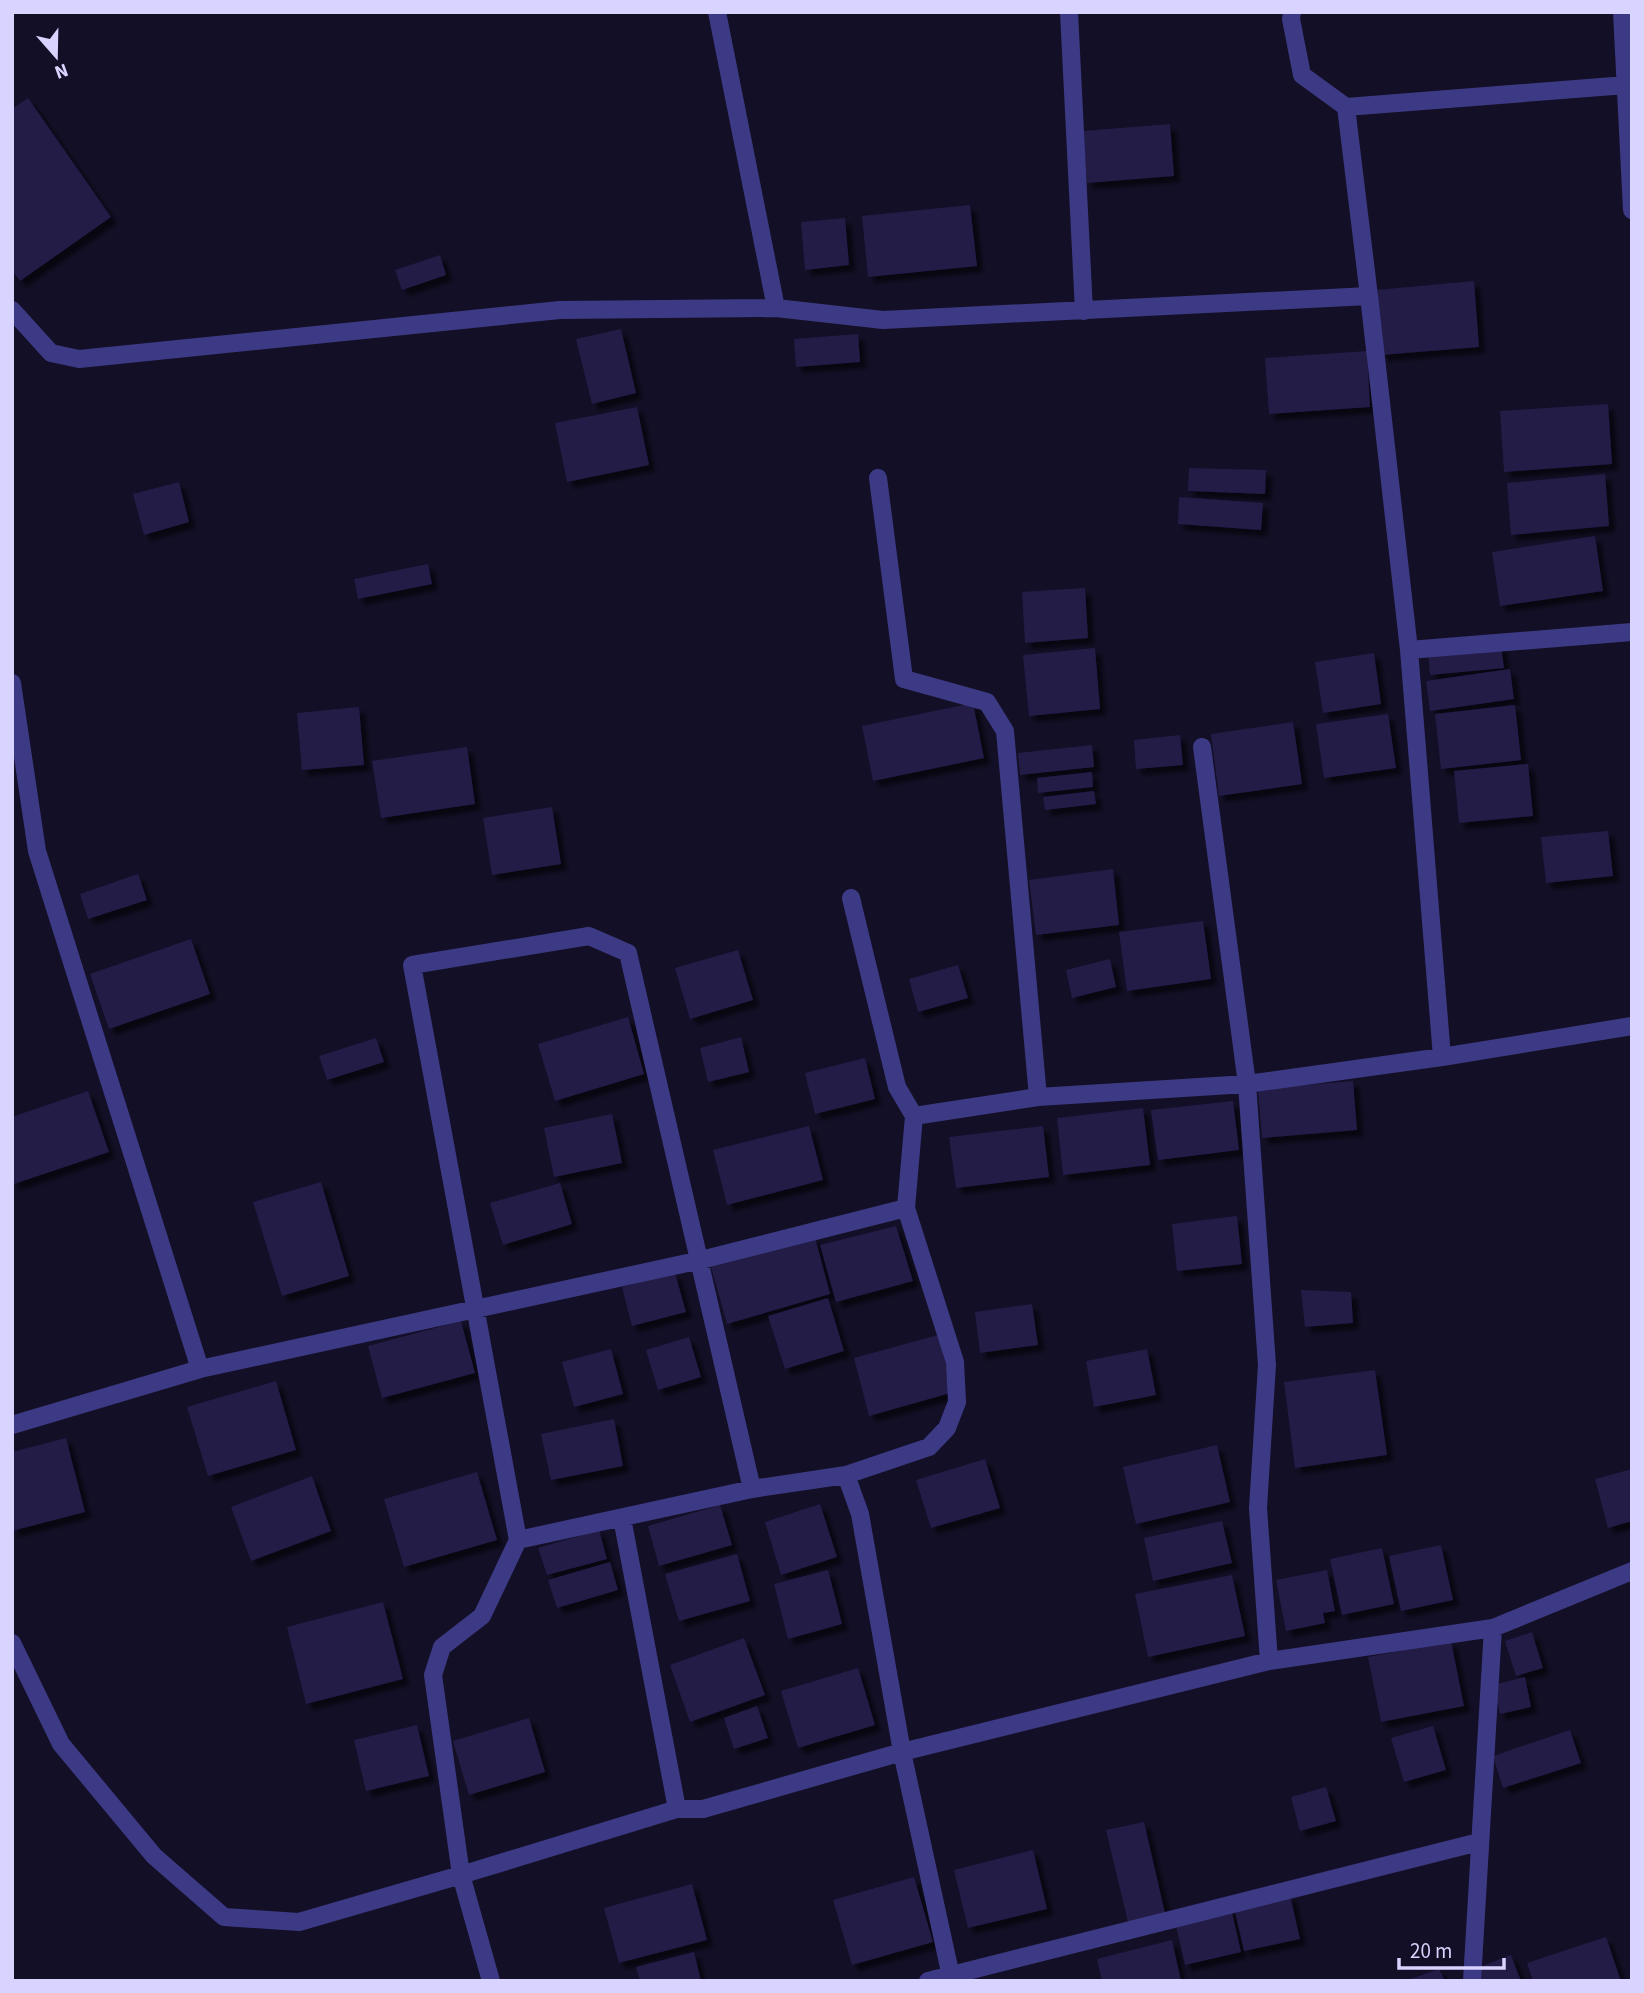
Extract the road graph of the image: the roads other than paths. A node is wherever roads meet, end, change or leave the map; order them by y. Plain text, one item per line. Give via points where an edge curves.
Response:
1 (717, 12) edge
2 (1069, 12) edge
3 (1292, 12) edge
4 (1622, 12) edge
5 (1626, 85) junction
6 (1346, 107) junction
7 (1632, 210) edge
8 (1369, 296) junction
9 (776, 308) junction
10 (12, 310) edge
11 (1084, 310) junction
12 (878, 478) dead end
13 (1632, 632) edge
14 (1409, 650) junction
15 (12, 683) edge
16 (1202, 747) dead end
17 (850, 898) dead end
18 (1632, 1026) edge
19 (1442, 1057) junction
20 (1247, 1084) junction
21 (1038, 1097) junction
22 (914, 1116) junction
23 (906, 1208) junction
24 (701, 1260) junction
25 (476, 1310) junction
26 (200, 1369) junction
27 (12, 1425) edge
28 (846, 1475) junction
29 (752, 1489) junction
30 (622, 1518) junction
31 (518, 1540) junction
32 (1632, 1571) edge
33 (1493, 1628) junction
34 (12, 1643) edge
35 (1269, 1661) junction
36 (902, 1752) junction
37 (677, 1809) junction
38 (1479, 1842) junction
39 (461, 1875) junction
40 (951, 1977) edge
41 (491, 1981) edge
42 (928, 1981) edge
43 (1472, 1981) edge

1 - 9 street
2 - 11 street
3 - 6 street via 1302,75
4 - 5 street
5 - 6 street
5 - 7 street
6 - 8 street
8 - 11 street
8 - 14 street
9 - 10 street via 560,310 79,359 51,353
9 - 11 street via 883,320
12 - 21 street via 904,679 987,702 1005,731
13 - 14 street
14 - 19 street
15 - 26 street via 37,850
16 - 20 street
17 - 22 street via 897,1087
18 - 19 street
19 - 20 street
20 - 21 street
20 - 35 street via 1267,1366 1258,1508
21 - 22 street
22 - 23 street
23 - 24 street
23 - 28 street via 955,1362 957,1402 947,1428 929,1447
24 - 25 street
24 - 25 street via 628,953 589,936 412,965
24 - 29 street
25 - 26 street
25 - 31 street
26 - 27 street
28 - 29 street
28 - 36 street via 860,1514
29 - 30 street
30 - 31 street
30 - 37 street
31 - 39 street via 482,1616 442,1647 433,1675
32 - 33 street
33 - 35 street
33 - 38 street
34 - 39 street via 61,1744 154,1856 224,1917 299,1922
35 - 36 street
36 - 37 street via 703,1810
36 - 40 street
37 - 39 street
38 - 40 street
38 - 43 street
39 - 41 street
40 - 42 street

